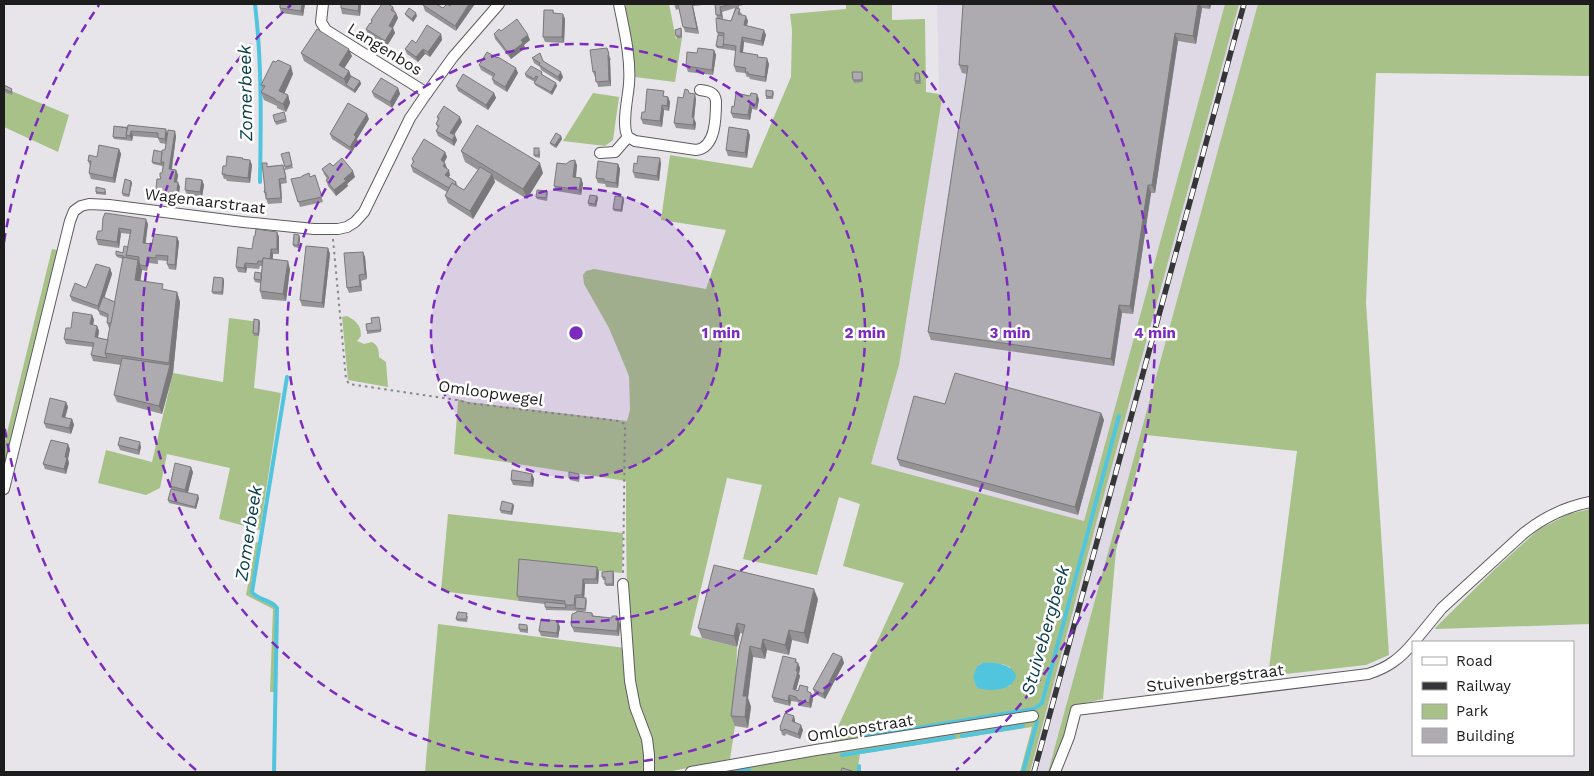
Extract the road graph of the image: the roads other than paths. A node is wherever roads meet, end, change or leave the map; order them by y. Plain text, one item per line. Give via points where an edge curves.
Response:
1 (323, 4) edge
2 (499, 4) edge
3 (619, 4) edge
4 (700, 90) dead end
5 (426, 93) junction
6 (628, 137) junction
7 (600, 153) dead end
8 (4, 489) edge
9 (1590, 502) edge
10 (623, 584) road end
11 (1415, 641) edge
12 (1412, 644) edge
13 (1033, 716) dead end
14 (649, 772) edge
15 (691, 772) edge
16 (1055, 772) edge

1 - 5 street, Langenbos via 321,22 326,30
2 - 5 street, Wagenaarstraat
3 - 6 street via 629,66 625,128
4 - 6 street via 712,93 716,101 712,138 704,148 696,150 638,142
5 - 8 street, Wagenaarstraat via 410,118 364,212 352,225 343,228 314,229 252,223 109,205 89,204 77,208 70,221
6 - 7 street via 615,152
9 - 11 street, Stuivenbergstraat via 1564,509 1537,523 1442,608
10 - 14 street via 630,681 635,707 647,739
12 - 16 street, Stuivenbergstraat via 1394,663 1368,674 1076,710
13 - 15 street, Omloopstraat

